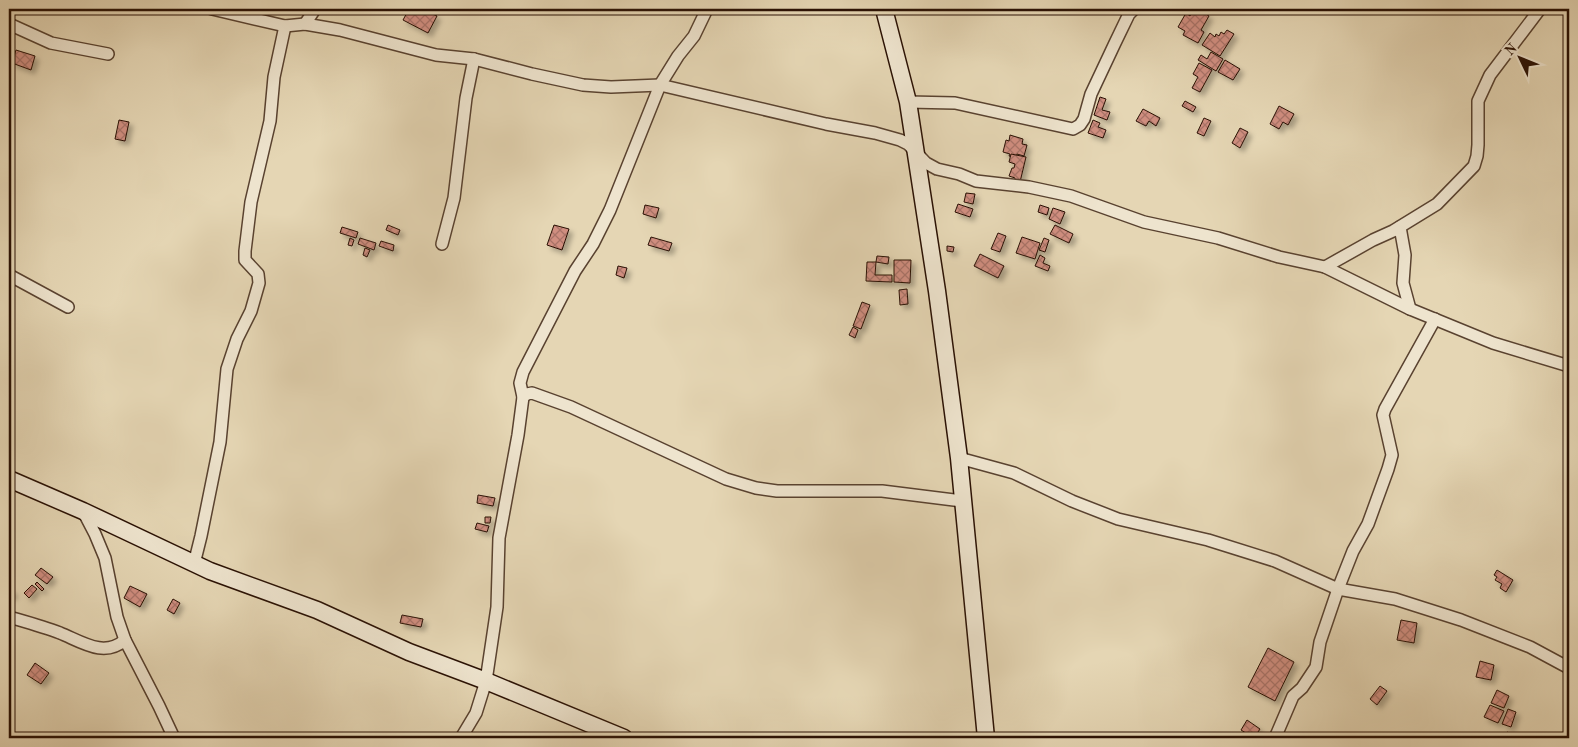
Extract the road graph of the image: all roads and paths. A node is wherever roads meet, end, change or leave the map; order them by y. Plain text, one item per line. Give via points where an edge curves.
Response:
1 (212, 9) edge
2 (315, 9) edge
3 (708, 9) edge
4 (884, 9) edge
5 (1134, 9) edge
6 (1540, 9) edge
7 (9, 24) edge
8 (306, 24) junction
9 (285, 26) junction
10 (108, 54) dead end
11 (474, 59) junction
12 (660, 86) junction
13 (908, 102) junction
14 (916, 152) junction
15 (1400, 227) junction
16 (442, 244) dead end
17 (1325, 267) junction
18 (9, 275) edge
19 (68, 307) dead end
20 (1410, 309) junction
21 (1435, 319) junction
22 (1566, 363) edge
23 (523, 397) junction
24 (959, 458) junction
25 (9, 479) edge
26 (962, 501) junction
27 (83, 511) junction
28 (194, 564) junction
29 (1338, 589) junction
30 (9, 617) edge
31 (125, 640) junction
32 (1569, 668) edge
33 (486, 681) junction
34 (174, 738) edge
35 (461, 738) edge
36 (624, 738) edge
37 (986, 738) edge
38 (1275, 738) edge

1 - 9 street
2 - 8 street
3 - 12 street
4 - 13 street
5 - 13 street via 1118,35 1091,94 1084,119 1073,129 954,103
6 - 15 street via 1490,75 1478,102 1478,145 1474,166 1437,204
7 - 10 street via 51,43
8 - 9 street
8 - 11 street via 436,55
9 - 28 street via 244,251 246,260 258,274 259,283 227,369 220,442
11 - 12 street via 583,85
11 - 16 street via 454,198
12 - 14 street via 875,133 900,140
12 - 23 street via 610,210 522,372
13 - 14 street
14 - 17 street via 937,169 976,181 1071,196 1144,222
14 - 24 street
15 - 17 street
15 - 20 street via 1405,255 1403,283
17 - 20 street
18 - 19 street
20 - 21 street
21 - 22 street via 1493,343
21 - 29 street via 1385,409 1383,415 1392,455 1368,524
23 - 26 street via 532,393 554,400 726,479 756,488 882,491
23 - 33 street via 499,538 496,607
24 - 26 street
24 - 29 street via 1014,473 1118,519 1254,554
25 - 27 street
26 - 37 street
27 - 28 street
27 - 31 street via 104,558
28 - 33 street via 317,610 409,652
29 - 32 street via 1395,599 1461,620 1530,647
29 - 38 street via 1320,642 1316,667 1293,696
30 - 31 street via 94,647 111,648
31 - 34 street
33 - 35 street via 476,714
33 - 36 street

